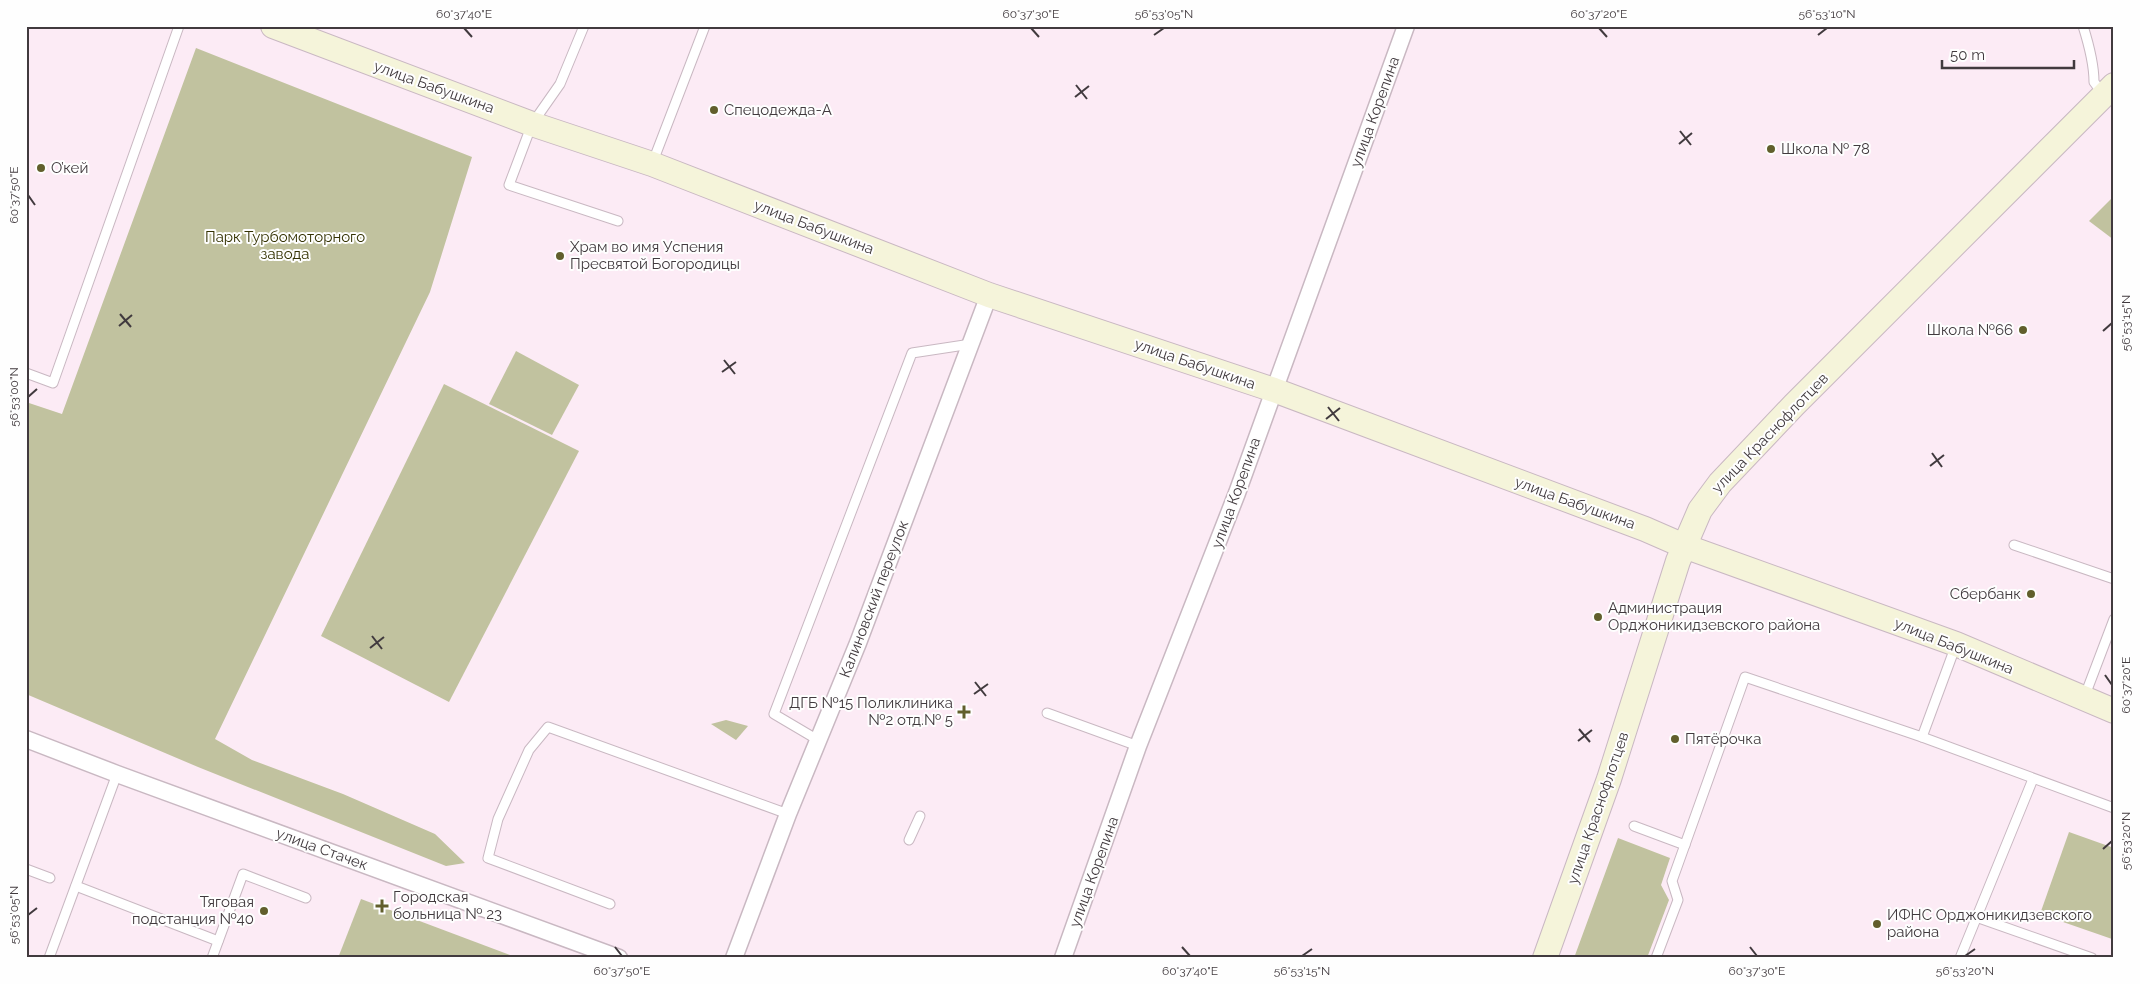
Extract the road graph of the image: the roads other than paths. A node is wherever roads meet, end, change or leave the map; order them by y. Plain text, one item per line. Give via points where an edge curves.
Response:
1 (179, 26) edge
2 (273, 26) edge
3 (584, 26) edge
4 (705, 26) edge
5 (1406, 26) edge
6 (2083, 26) edge
7 (2109, 90) edge
8 (532, 124) junction
9 (652, 164) junction
10 (618, 221) dead end
11 (990, 295) junction
12 (971, 344) junction
13 (26, 373) edge
14 (1274, 390) junction
15 (2014, 545) dead end
16 (1684, 546) junction
17 (2114, 579) edge
18 (2114, 619) edge
19 (1956, 644) junction
20 (2084, 700) junction
21 (2114, 711) edge
22 (1047, 713) dead end
23 (1922, 737) junction
24 (26, 739) edge
25 (818, 740) junction
26 (1138, 746) junction
27 (117, 774) junction
28 (2033, 779) junction
29 (2114, 808) edge
30 (788, 814) junction
31 (920, 816) dead end
32 (1634, 826) dead end
33 (909, 840) dead end
34 (1685, 845) junction
35 (26, 869) edge
36 (50, 878) dead end
37 (76, 886) junction
38 (306, 898) dead end
39 (610, 904) dead end
40 (1976, 918) junction
41 (218, 941) junction
42 (49, 958) edge
43 (212, 958) edge
44 (619, 958) edge
45 (734, 958) edge
46 (1063, 958) edge
47 (1544, 958) edge
48 (1656, 958) edge
49 (1960, 958) edge
50 (2092, 958) edge

1 - 13 lane via 53,383
2 - 8 street, улица Бабушкина
3 - 8 lane via 560,84
4 - 9 lane
5 - 14 street, улица Корепина
6 - 7 lane via 2089,43 2094,82
7 - 16 street, улица Краснофлотцев via 1720,483 1700,510
8 - 9 street, улица Бабушкина
8 - 10 lane via 509,185
9 - 11 street, улица Бабушкина
11 - 12 street, Калиновский переулок
11 - 14 street, улица Бабушкина
12 - 25 street, Калиновский переулок
12 - 25 lane via 912,353 905,371 774,714
14 - 16 street, улица Бабушкина
14 - 26 street, улица Корепина
15 - 17 lane
16 - 19 street, улица Бабушкина
16 - 47 street, улица Краснофлотцев via 1609,779
18 - 20 lane
19 - 20 street, улица Бабушкина
19 - 23 lane
20 - 21 street, улица Бабушкина
22 - 26 lane
23 - 28 lane
23 - 34 lane via 1745,677
24 - 27 street, улица Стачек
25 - 30 street, Калиновский переулок
26 - 46 street, улица Корепина
27 - 37 lane
27 - 44 street, улица Стачек
28 - 29 lane
28 - 40 lane
30 - 39 lane via 548,727 529,750 498,819 488,858
30 - 45 street, Калиновский переулок
31 - 33 lane
32 - 34 lane
34 - 48 lane via 1672,881 1678,900
35 - 36 lane
37 - 41 lane
37 - 42 lane
38 - 41 lane via 243,874
40 - 49 lane
40 - 50 lane
41 - 43 lane

